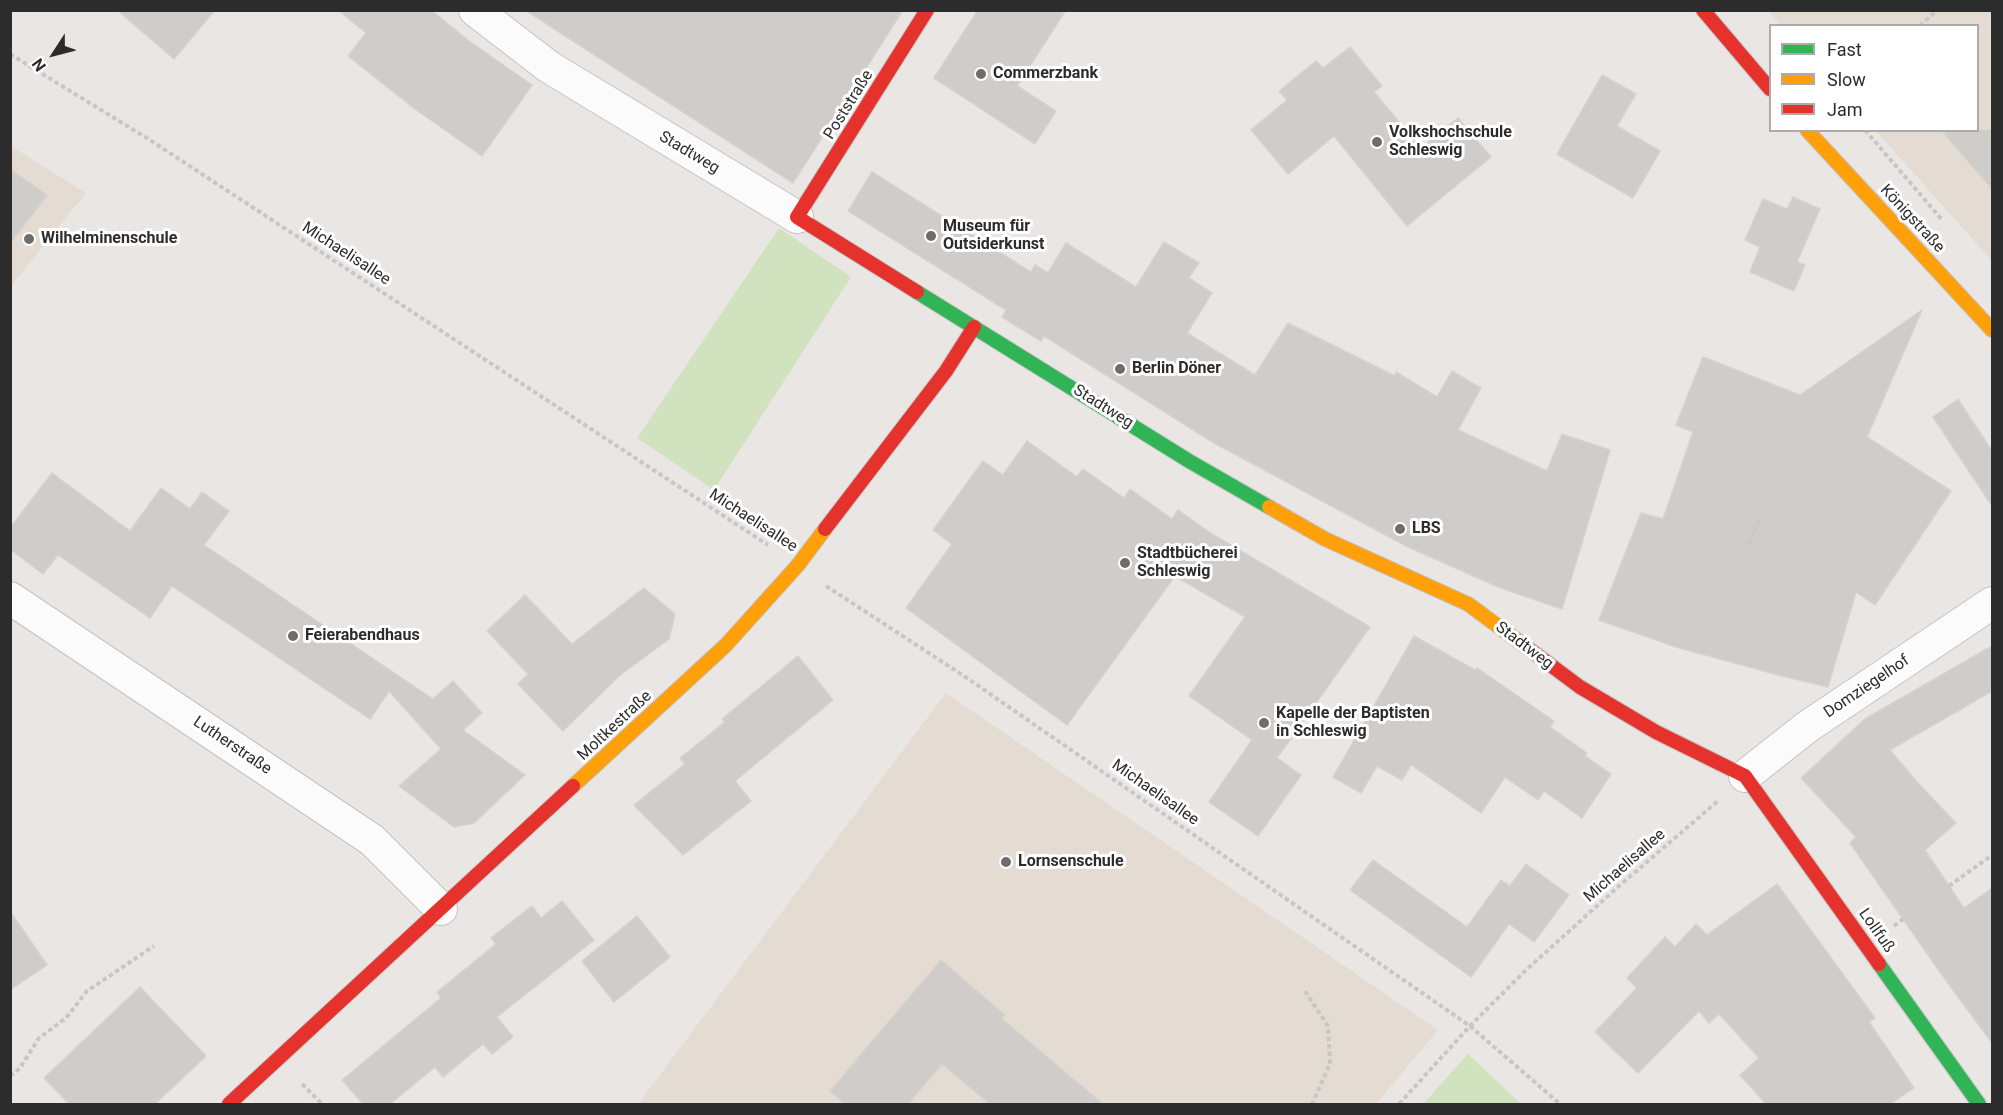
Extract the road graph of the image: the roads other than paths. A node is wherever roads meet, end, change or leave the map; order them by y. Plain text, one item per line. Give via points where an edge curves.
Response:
1 (475, 10) edge
2 (927, 10) edge
3 (1703, 10) edge
4 (1769, 88) edge
5 (1809, 132) edge
6 (798, 217) junction
7 (974, 327) junction
8 (1992, 330) edge
9 (10, 598) edge
10 (1992, 603) edge
11 (1745, 776) junction
12 (441, 909) junction
13 (229, 1104) edge
14 (1979, 1104) edge

1 - 6 street, Stadtweg via 549,67
2 - 6 street, Poststraße
3 - 4 street
5 - 8 street, Königstraße
6 - 7 street, Stadtweg
7 - 11 street, Stadtweg via 1189,461 1325,539 1468,604 1580,687 1656,732
7 - 12 street, Moltkestraße via 946,371 798,565 726,645
9 - 12 street, Lutherstraße via 372,840
10 - 11 street, Domziegelhof via 1807,727
11 - 14 street, Lollfuß
12 - 13 street, Moltkestraße

